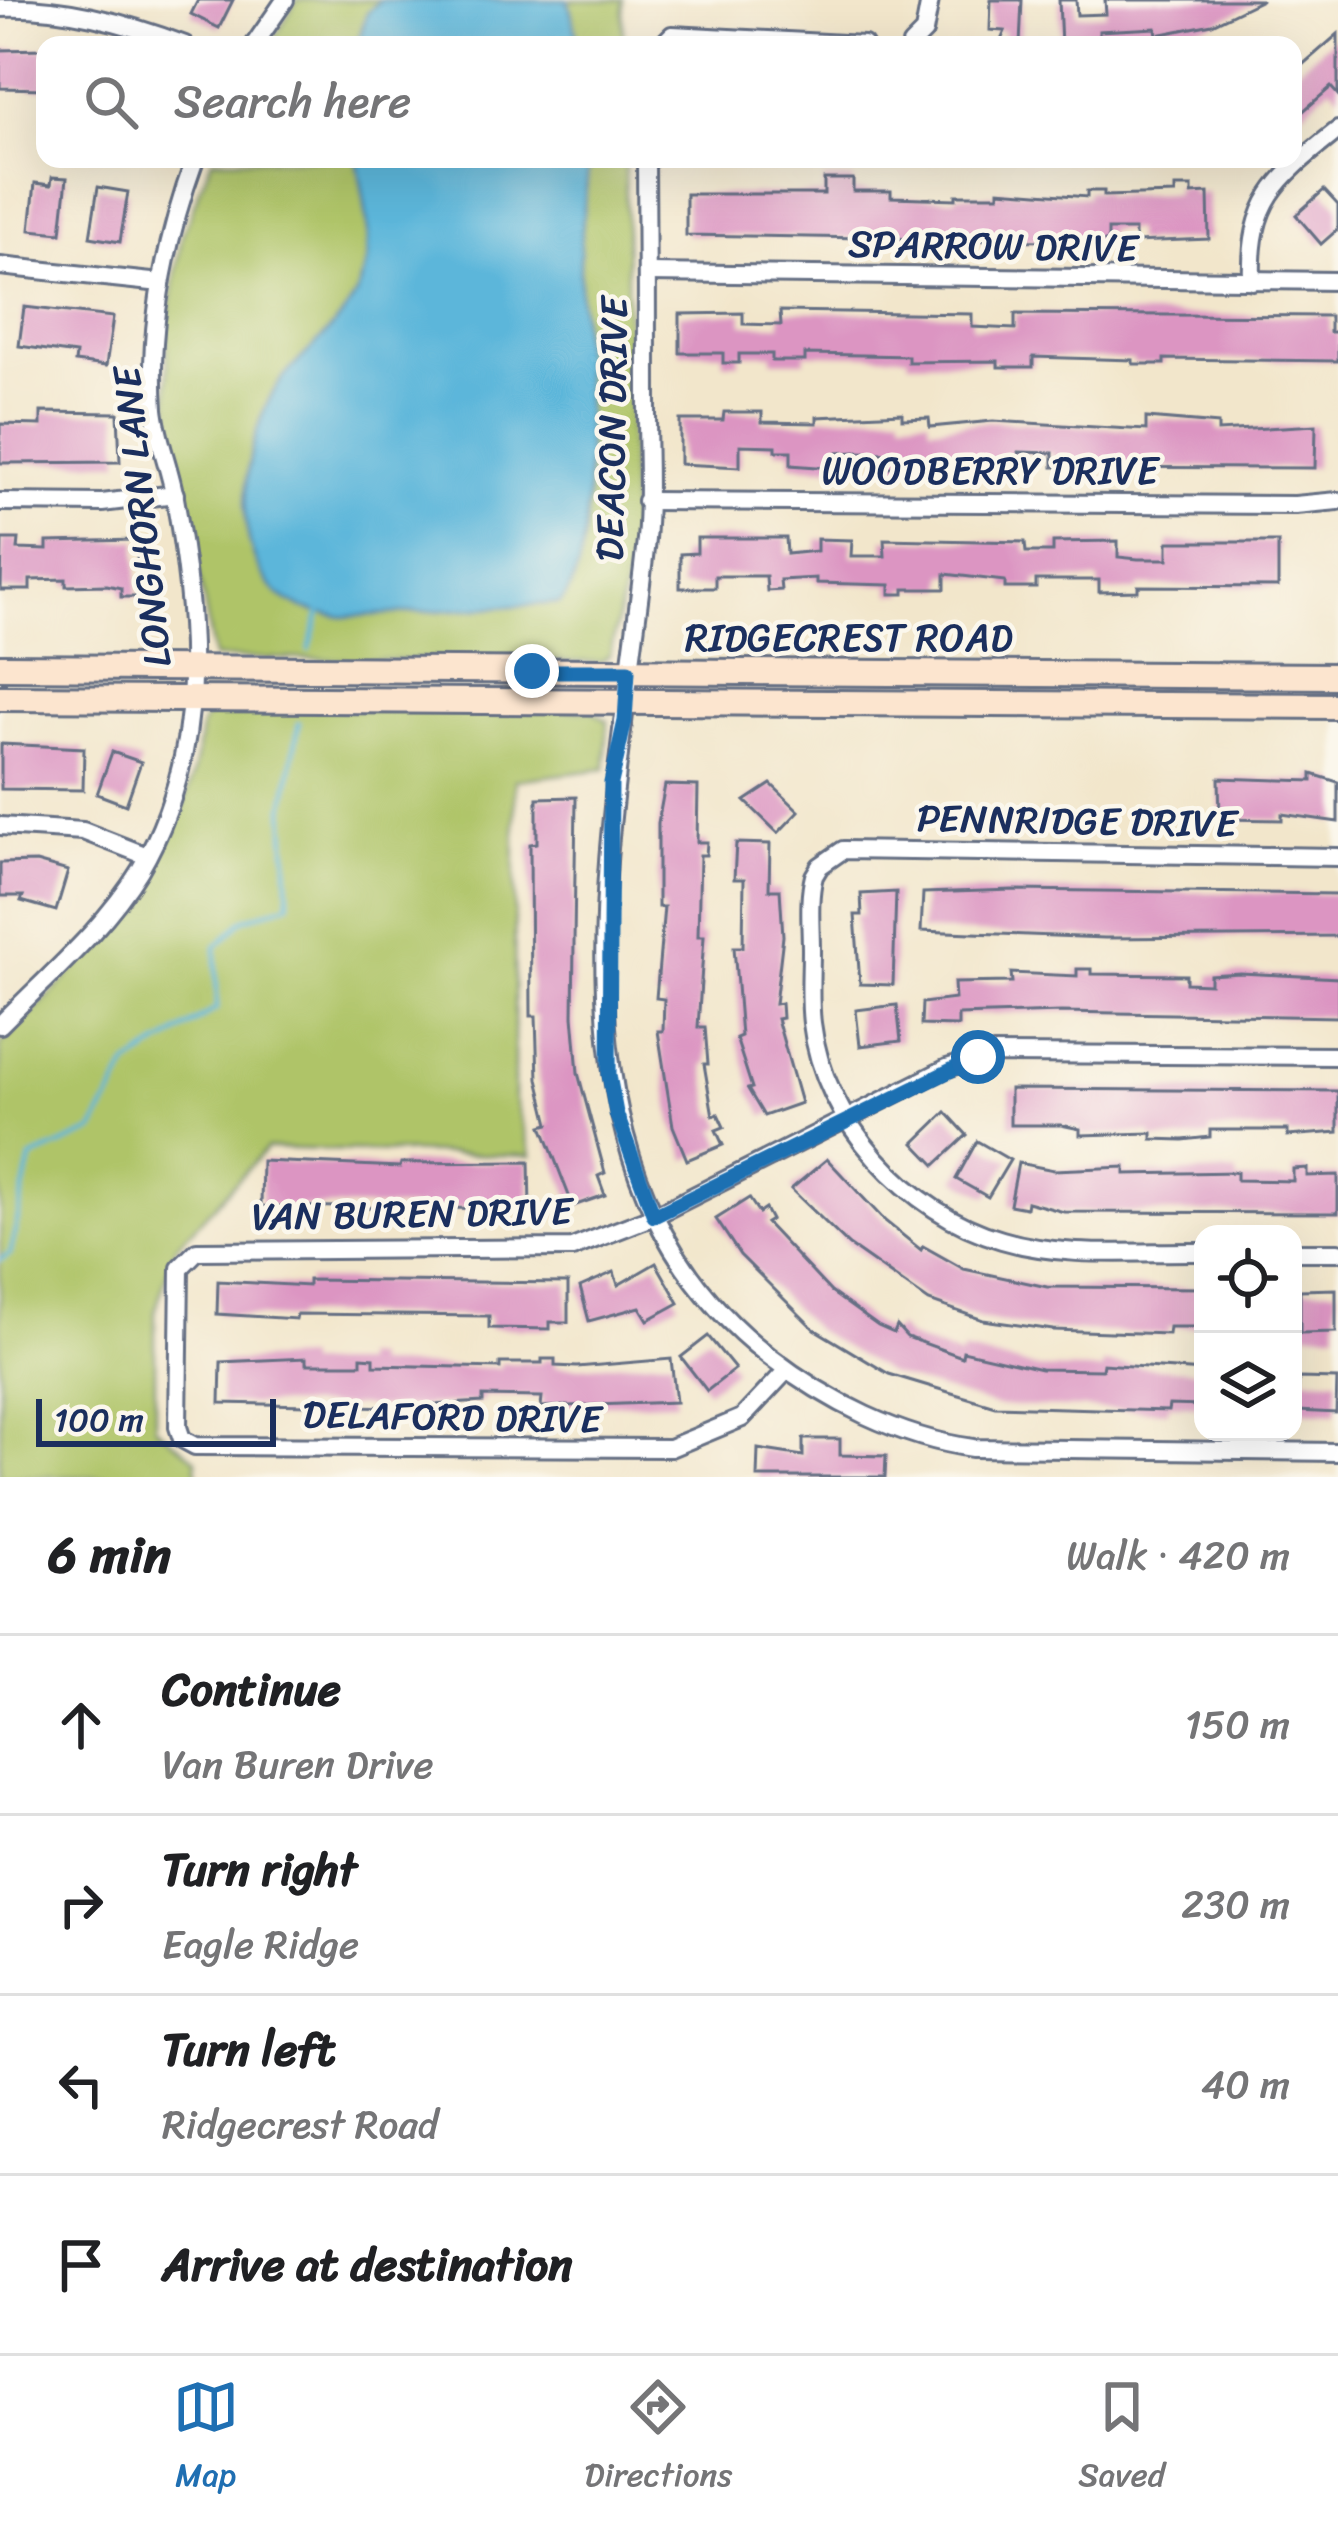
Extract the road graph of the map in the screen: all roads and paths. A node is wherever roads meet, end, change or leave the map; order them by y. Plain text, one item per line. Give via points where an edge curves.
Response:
1 (285, 0) edge
2 (930, 0) edge
3 (0, 8) edge
4 (162, 36) edge
5 (260, 36) edge
6 (920, 36) edge
7 (1338, 130) edge
8 (1302, 158) edge
9 (192, 168) edge
10 (646, 168) edge
11 (1290, 168) edge
12 (0, 266) edge
13 (647, 273) junction
14 (1252, 281) junction
15 (1338, 281) edge
16 (161, 283) junction
17 (175, 494) junction
18 (646, 501) junction
19 (0, 502) edge
20 (1335, 502) edge
21 (0, 667) edge
22 (194, 670) junction
23 (628, 671) junction
24 (1338, 676) edge
25 (0, 698) edge
26 (193, 700) junction
27 (627, 701) junction
28 (1338, 706) edge
29 (0, 826) edge
30 (147, 856) junction
31 (1338, 857) edge
32 (0, 1025) edge
33 (1338, 1056) edge
34 (848, 1116) junction
35 (654, 1216) junction
36 (1194, 1252) edge
37 (1302, 1252) edge
38 (1338, 1252) edge
39 (179, 1348) joint
40 (787, 1370) junction
41 (1338, 1452) edge

1 - 5 street
2 - 6 street
3 - 4 street via 37,7
7 - 8 street
9 - 16 street, LONGHORN LANE
10 - 13 street, DEACON DRIVE
11 - 14 street via 1252,231
12 - 16 street
13 - 14 street, SPARROW DRIVE
13 - 18 street, DEACON DRIVE
14 - 15 street, SPARROW DRIVE
16 - 17 street, LONGHORN LANE via 154,411
17 - 19 street
17 - 22 street, LONGHORN LANE
18 - 20 street, WOODBERRY DRIVE
18 - 23 street, DEACON DRIVE
21 - 22 main road, RIDGECREST ROAD
22 - 23 main road, RIDGECREST ROAD
22 - 26 street, LONGHORN LANE
23 - 24 main road, RIDGECREST ROAD
23 - 27 street, DEACON DRIVE
25 - 26 main road, RIDGECREST ROAD
26 - 27 main road, RIDGECREST ROAD
26 - 30 street, LONGHORN LANE via 177,788
27 - 28 main road, RIDGECREST ROAD
27 - 35 street, DEACON DRIVE via 611,783 609,1075
29 - 30 street via 83,831
30 - 32 street, LONGHORN LANE via 116,906
31 - 34 street, PENNRIDGE DRIVE via 843,850 820,866 811,888 811,1022
33 - 34 street, VAN BUREN DRIVE via 1006,1052 947,1068
34 - 35 street, VAN BUREN DRIVE
34 - 36 street via 904,1187 991,1238 1052,1251
35 - 39 street, VAN BUREN DRIVE via 549,1251 197,1251 180,1268
35 - 40 street, DEACON DRIVE via 720,1312
37 - 38 street
39 - 40 street, DELAFORD DRIVE via 178,1427 195,1446 670,1448 742,1418
40 - 41 street, DEACON DRIVE via 887,1424 952,1445

